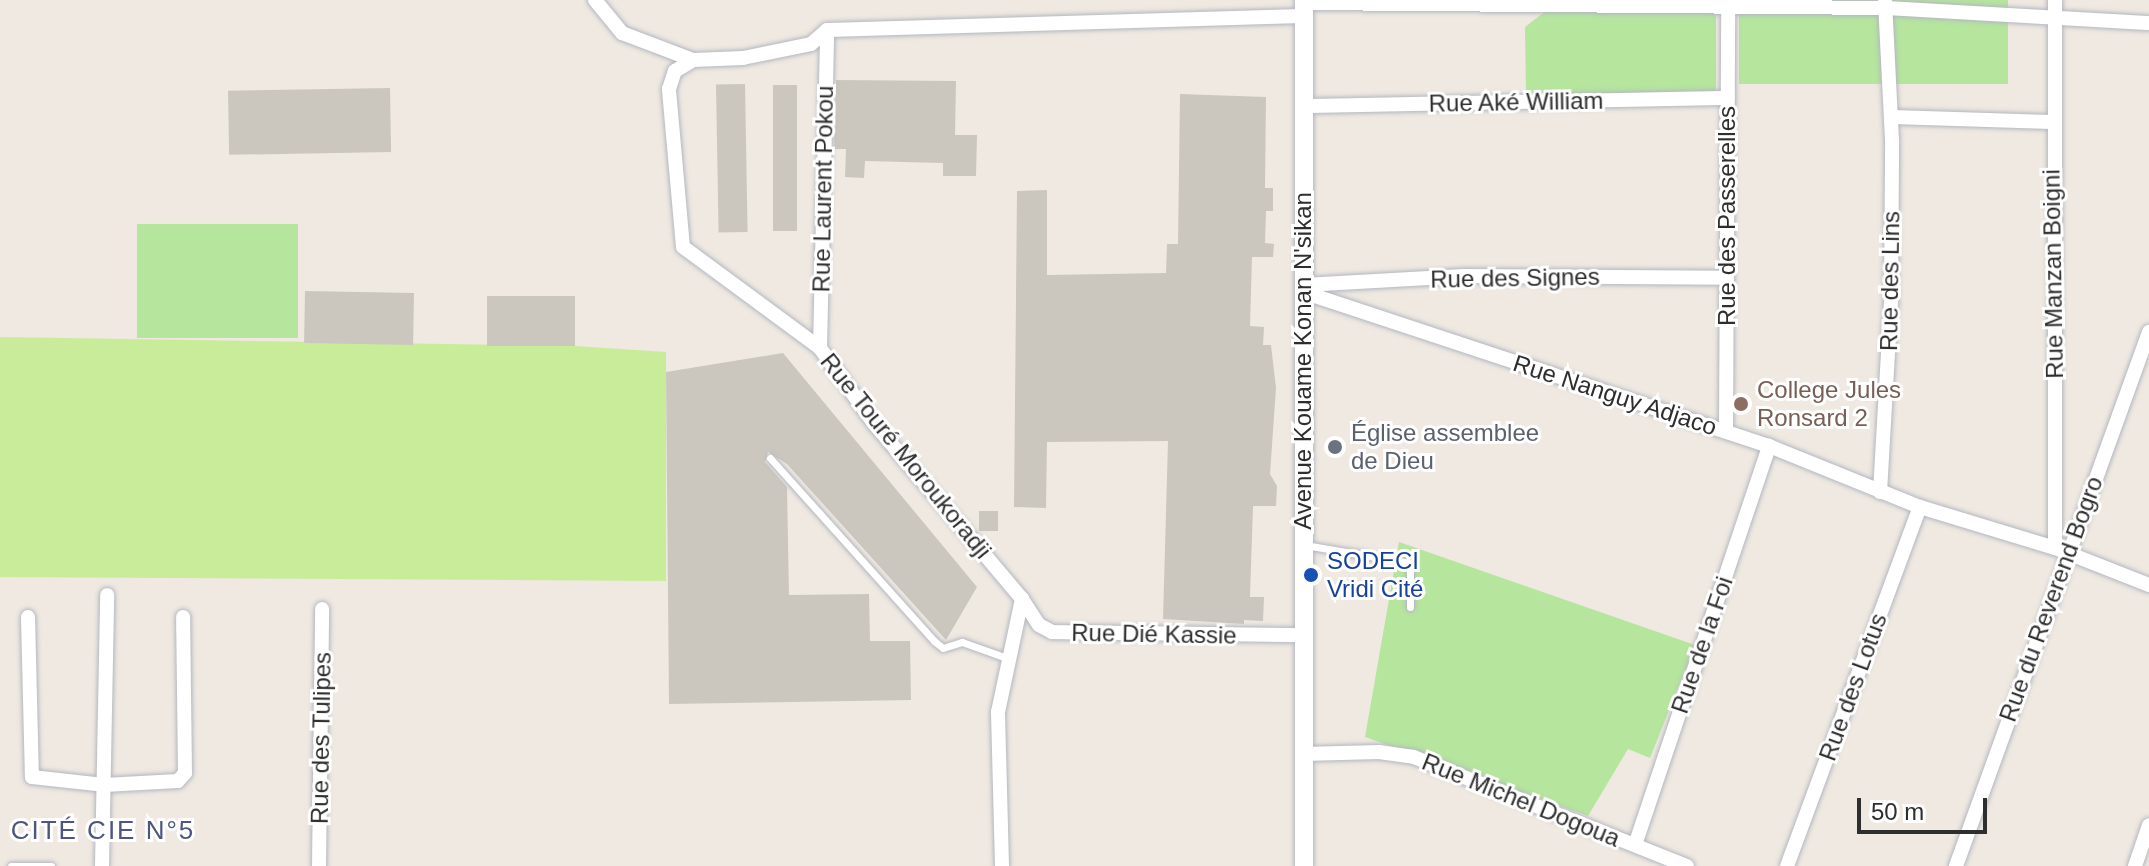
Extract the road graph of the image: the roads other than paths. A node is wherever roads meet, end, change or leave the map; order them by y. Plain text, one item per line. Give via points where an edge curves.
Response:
1 (595, 0) edge
2 (2055, 0) edge
3 (1728, 3) edge
4 (1885, 4) edge
5 (1304, 6) edge
6 (2055, 16) junction
7 (2149, 23) edge
8 (827, 30) junction
9 (693, 60) junction
10 (1728, 98) junction
11 (1304, 106) junction
12 (1891, 117) junction
13 (2052, 122) junction
14 (1727, 278) junction
15 (1304, 288) junction
16 (2149, 332) edge
17 (820, 348) junction
18 (1726, 431) junction
19 (1769, 446) junction
20 (770, 458) dead end
21 (1880, 492) junction
22 (1920, 507) junction
23 (1303, 545) junction
24 (2060, 551) junction
25 (2149, 585) edge
26 (107, 595) dead end
27 (1022, 599) junction
28 (1410, 607) dead end
29 (322, 609) dead end
30 (28, 617) dead end
31 (183, 617) dead end
32 (1302, 635) junction
33 (1007, 658) junction
34 (1303, 754) junction
35 (104, 785) junction
36 (2149, 825) edge
37 (1635, 845) junction
38 (11, 866) edge
39 (51, 866) edge
40 (102, 866) edge
41 (319, 866) edge
42 (1002, 866) edge
43 (1304, 866) edge
44 (1687, 866) edge
45 (1787, 866) edge
46 (1956, 866) edge
47 (2135, 866) edge

1 - 9 street via 622,33
2 - 6 street, Rue Manzan Boigni
3 - 4 street
3 - 5 street
3 - 10 street, Rue des Passerelles
4 - 6 street
4 - 12 street, Rue des Lins
5 - 8 street
5 - 11 street, Avenue Kouame Konan N'sikan
6 - 7 street
6 - 13 street, Rue Manzan Boigni
8 - 9 street via 811,44 786,50
8 - 17 street, Rue Laurent Pokou
9 - 17 street, Rue Touré Moroukoradji via 675,71 669,89 683,247
10 - 11 street, Rue Aké William
10 - 14 street, Rue des Passerelles
11 - 15 street, Avenue Kouame Konan N'sikan
12 - 13 street
12 - 21 street, Rue des Lins via 1891,302
13 - 24 street, Rue Manzan Boigni
14 - 15 street, Rue des Signes via 1464,276
14 - 18 street, Rue des Passerelles
15 - 18 street, Rue Nanguy Adjaco
15 - 23 street, Avenue Kouame Konan N'sikan
16 - 24 street, Rue du Reverend Bogro
17 - 27 street, Rue Touré Moroukoradji via 873,422
18 - 19 street, Rue Nanguy Adjaco
19 - 21 street, Rue Nanguy Adjaco
19 - 37 street, Rue de la Foi
20 - 33 lane via 943,648 962,642
21 - 22 street, Rue Nanguy Adjaco
22 - 24 street, Rue Nanguy Adjaco
22 - 45 street, Rue des Lotus
23 - 28 lane via 1410,563
23 - 32 street, Avenue Kouame Konan N'sikan
24 - 25 street, Rue Nanguy Adjaco
24 - 46 street, Rue du Reverend Bogro
26 - 35 street
27 - 32 street, Rue Dié Kassie via 1039,625 1052,632
27 - 33 street
29 - 41 street, Rue des Tulipes
30 - 35 street via 32,777
31 - 35 street via 185,773 178,781
32 - 34 street, Avenue Kouame Konan N'sikan
33 - 42 street via 998,712
34 - 37 street, Rue Michel Dogoua via 1379,752 1414,757
34 - 43 street, Avenue Kouame Konan N'sikan
35 - 40 street
36 - 47 street
37 - 44 street, Rue Michel Dogoua
38 - 39 lane

